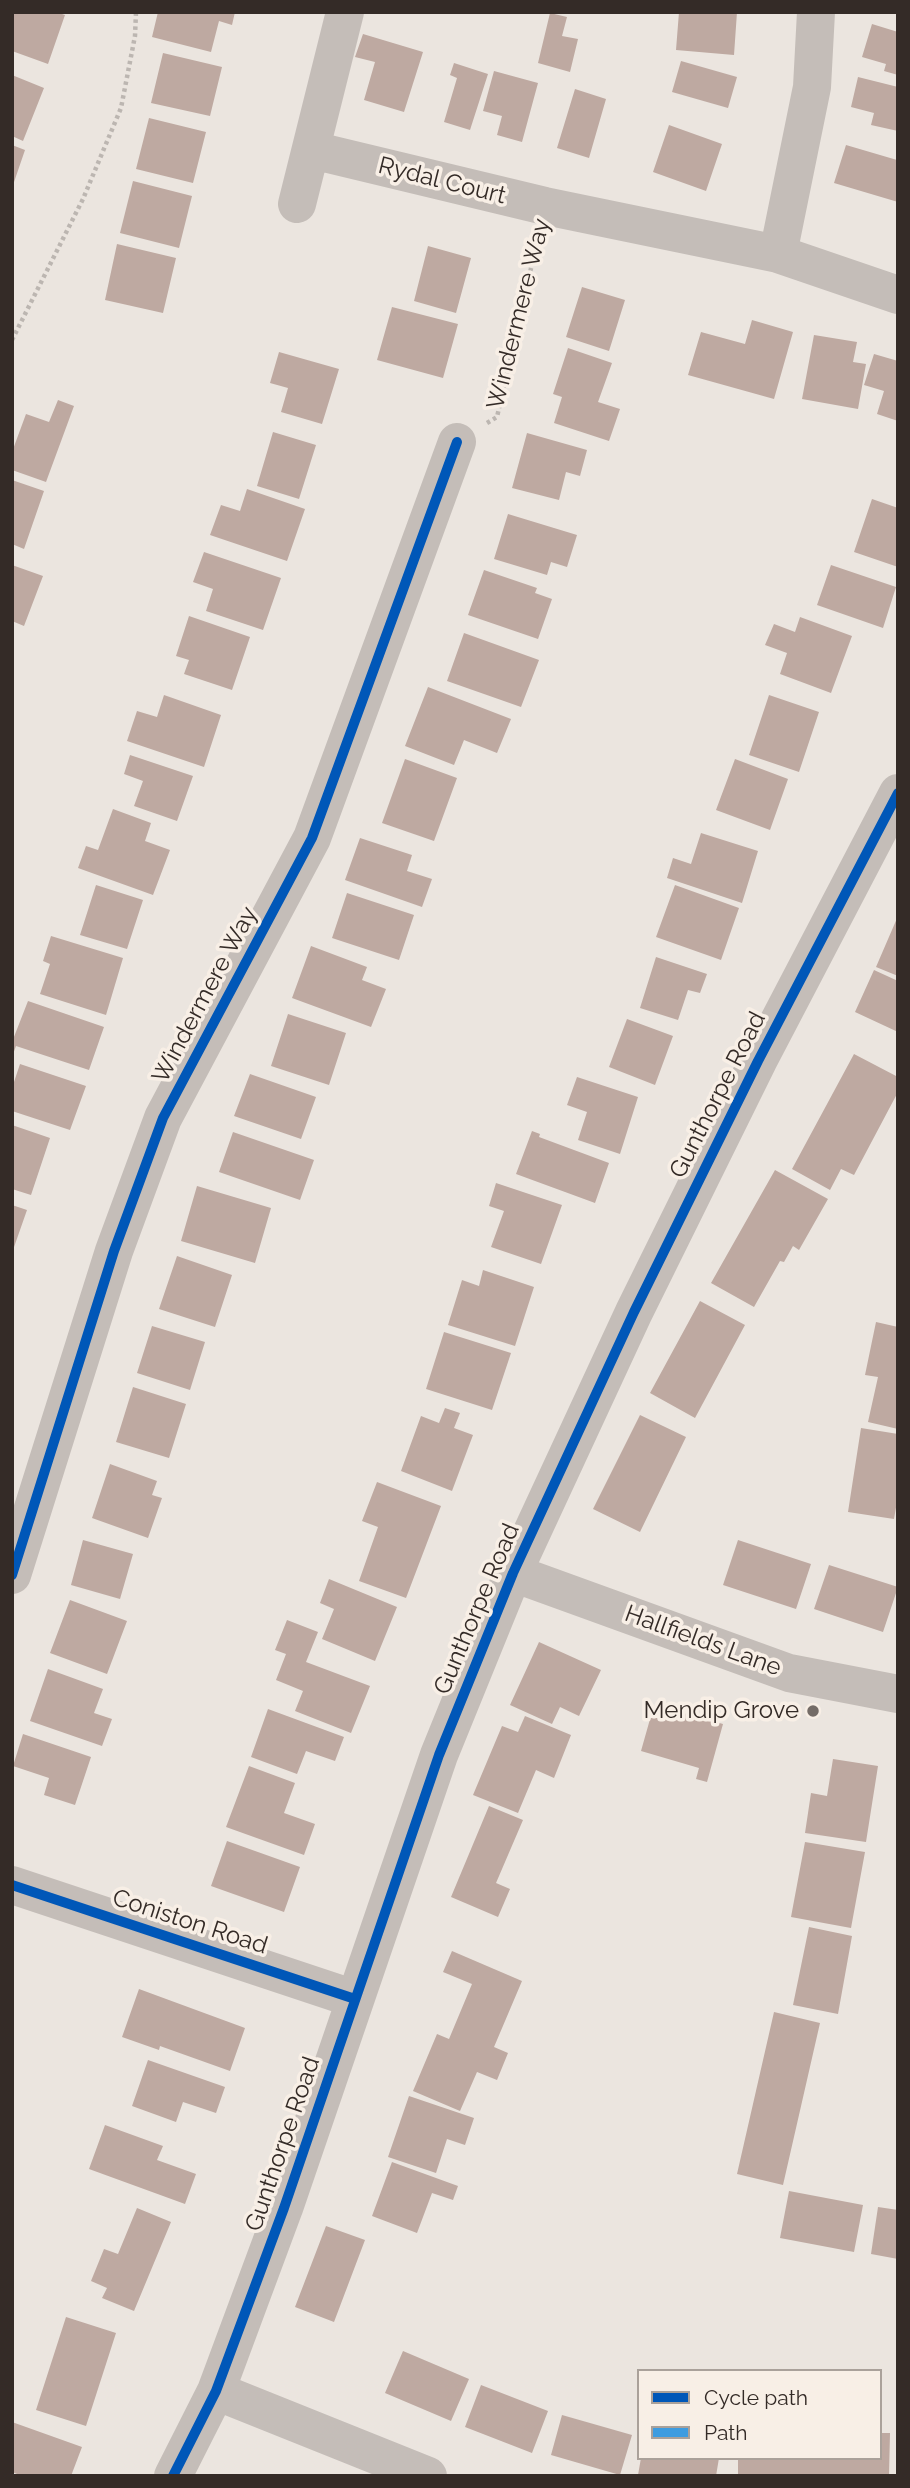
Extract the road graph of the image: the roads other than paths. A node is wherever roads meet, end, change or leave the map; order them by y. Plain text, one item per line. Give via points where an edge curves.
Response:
1 (345, 12) edge
2 (816, 12) edge
3 (312, 150) junction
4 (297, 204) dead end
5 (778, 254) junction
6 (898, 295) edge
7 (457, 442) road end
8 (898, 793) edge
9 (513, 1573) junction
10 (12, 1575) edge
11 (898, 1695) edge
12 (12, 1885) edge
13 (355, 1999) junction
14 (216, 2391) junction
15 (173, 2476) edge
16 (428, 2476) edge

1 - 3 street
2 - 5 street via 812,87
3 - 4 street
3 - 5 street, Rydal Court via 545,206
5 - 6 street, Rydal Court
7 - 10 street, Windermere Way via 312,838 163,1118 114,1251
8 - 9 street, Gunthorpe Road via 640,1300
9 - 11 street, Hallfields Lane via 789,1672
9 - 13 street, Gunthorpe Road via 439,1755
12 - 13 street, Coniston Road
13 - 14 street, Gunthorpe Road via 285,2208
14 - 15 street, Gunthorpe Road
14 - 16 street

